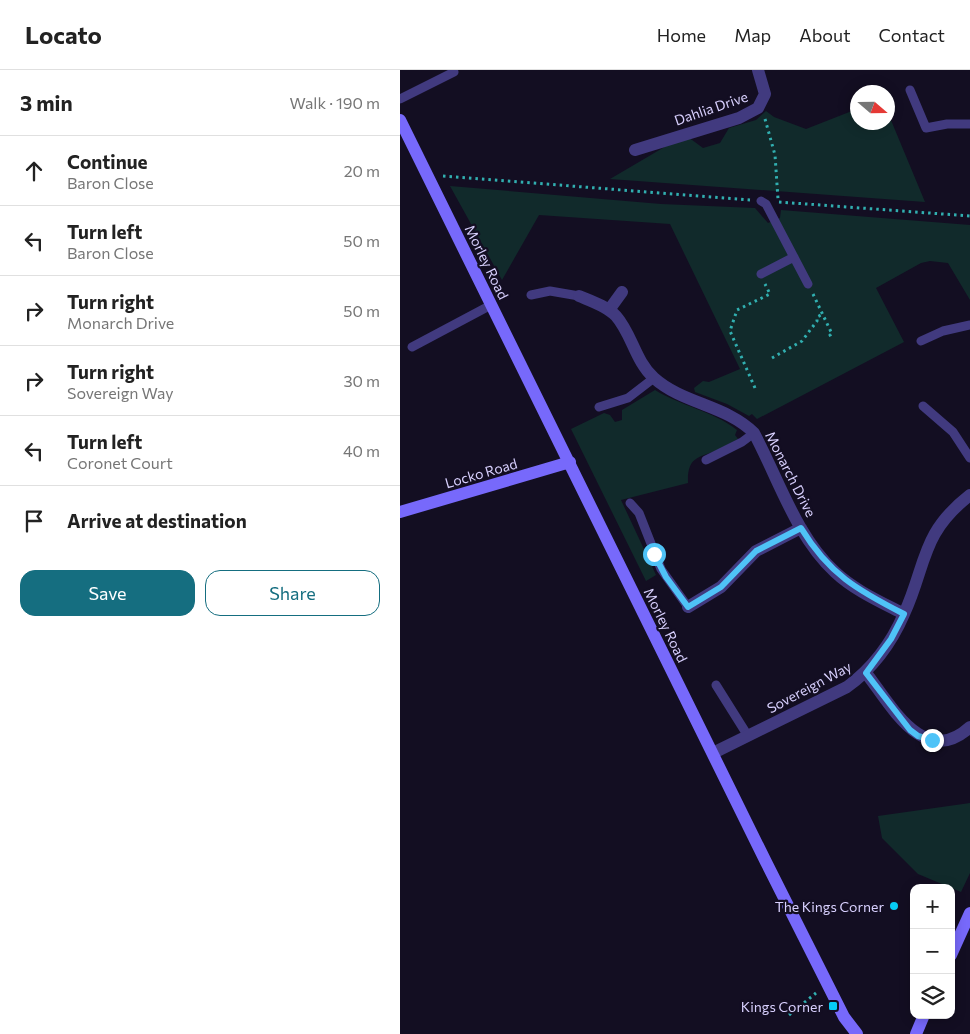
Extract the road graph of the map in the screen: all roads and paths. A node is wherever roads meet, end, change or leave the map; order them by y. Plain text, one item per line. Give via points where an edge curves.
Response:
1 (758, 70) edge
2 (454, 72) dead end
3 (910, 90) dead end
4 (400, 99) edge
5 (758, 108) junction
6 (400, 120) edge
7 (970, 124) edge
8 (635, 150) dead end
9 (427, 175) junction
10 (761, 201) junction
11 (778, 202) junction
12 (970, 216) edge
13 (794, 257) junction
14 (761, 274) joint
15 (808, 284) joint
16 (622, 292) dead end
17 (531, 295) dead end
18 (579, 296) joint
19 (491, 305) junction
20 (609, 310) junction
21 (823, 314) junction
22 (970, 325) edge
23 (832, 339) dead end
24 (921, 341) dead end
25 (412, 347) dead end
26 (772, 358) dead end
27 (654, 378) junction
28 (755, 388) dead end
29 (923, 406) dead end
30 (599, 407) dead end
31 (754, 433) junction
32 (970, 458) edge
33 (706, 460) dead end
34 (570, 462) junction
35 (970, 495) edge
36 (630, 503) dead end
37 (400, 512) edge
38 (801, 528) junction
39 (688, 607) joint
40 (904, 614) junction
41 (866, 673) junction
42 (716, 685) dead end
43 (970, 727) edge
44 (748, 736) junction
45 (713, 753) junction
46 (970, 913) edge
47 (955, 946) edge
48 (828, 983) junction
49 (789, 1015) dead end
50 (922, 1019) edge
51 (857, 1034) edge
52 (916, 1034) edge

1 - 5 street, Dahlia Drive via 765,94
2 - 4 lane
3 - 7 lane via 926,128
5 - 8 street, Dahlia Drive via 739,118
5 - 11 path via 775,155
6 - 9 street, Morley Road
9 - 10 path
9 - 19 street, Morley Road
10 - 11 path
10 - 13 lane via 766,204
11 - 12 path
13 - 14 lane
13 - 15 lane
14 - 28 path via 770,294 737,310 730,332
15 - 21 path
16 - 20 street
17 - 18 lane, Monarch Drive via 550,291
18 - 20 street, Monarch Drive
19 - 25 lane
19 - 34 street, Morley Road
20 - 27 street, Monarch Drive via 621,324 641,363
21 - 23 path
21 - 26 path via 817,317 802,341
22 - 24 lane via 943,331
27 - 30 lane via 628,398
27 - 31 street, Monarch Drive via 678,393 727,414
29 - 32 lane via 954,432
31 - 33 lane
31 - 38 street, Monarch Drive
34 - 37 street, Locko Road
34 - 45 street, Morley Road
35 - 40 street, Sovereign Way via 931,537
36 - 39 lane via 639,513 661,569
38 - 39 street via 756,551 721,587
38 - 40 street, Monarch Drive via 815,551 836,573 856,588
40 - 41 street, Sovereign Way
41 - 43 street via 918,736 943,741 956,738
41 - 44 street, Sovereign Way via 847,686
42 - 44 lane
44 - 45 street, Sovereign Way
45 - 48 street, Morley Road
46 - 47 street
48 - 49 path
48 - 51 street, Morley Road via 844,1017
50 - 52 street

